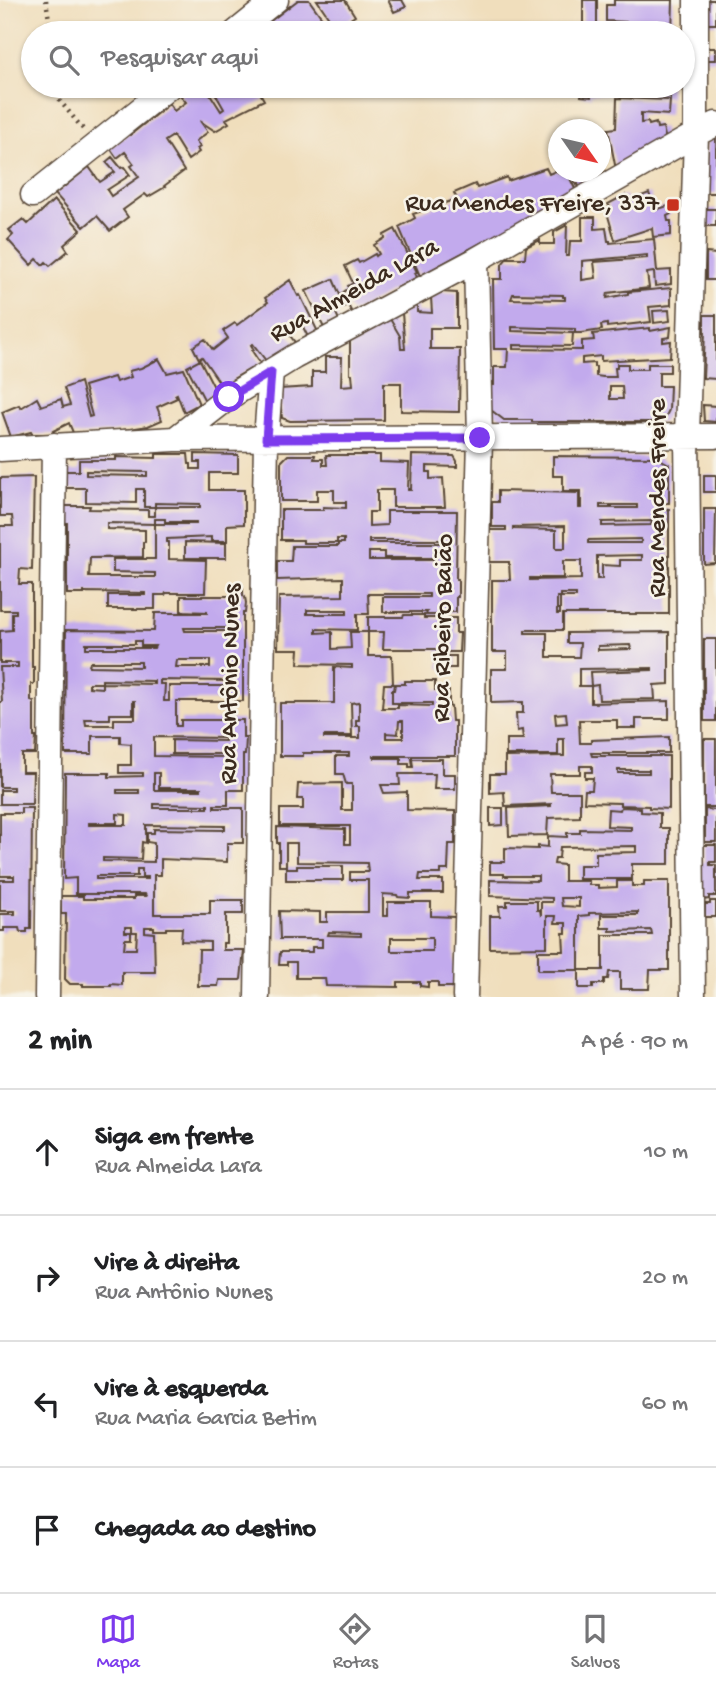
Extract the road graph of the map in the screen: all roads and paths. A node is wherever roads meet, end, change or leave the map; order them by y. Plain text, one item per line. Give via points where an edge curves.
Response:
1 (46, 0) edge
2 (276, 0) edge
3 (696, 0) edge
4 (49, 21) edge
5 (250, 21) edge
6 (60, 98) edge
7 (155, 98) edge
8 (706, 129) edge
9 (96, 145) junction
10 (33, 195) dead end
11 (476, 260) junction
12 (271, 372) junction
13 (687, 436) junction
14 (716, 436) edge
15 (480, 438) junction
16 (175, 439) junction
17 (266, 439) junction
18 (54, 445) junction
19 (0, 449) edge
20 (47, 997) edge
21 (257, 997) edge
22 (465, 997) edge
23 (693, 997) edge

1 - 4 path
2 - 5 street
3 - 8 street, Rua Mendes Freire
6 - 9 path
7 - 9 street
8 - 11 street, Rua Almeida Lara
8 - 13 street, Rua Mendes Freire
9 - 10 street
11 - 12 street, Rua Almeida Lara
11 - 15 street, Rua Ribeiro Baião
12 - 16 street, Rua Almeida Lara via 229,397
12 - 17 street, Rua Antônio Nunes
13 - 14 street
13 - 15 street
13 - 23 street, Rua Mendes Freire
15 - 17 street
15 - 22 street, Rua Ribeiro Baião
16 - 17 street
16 - 18 street
17 - 21 street, Rua Antônio Nunes
18 - 19 street
18 - 20 street

